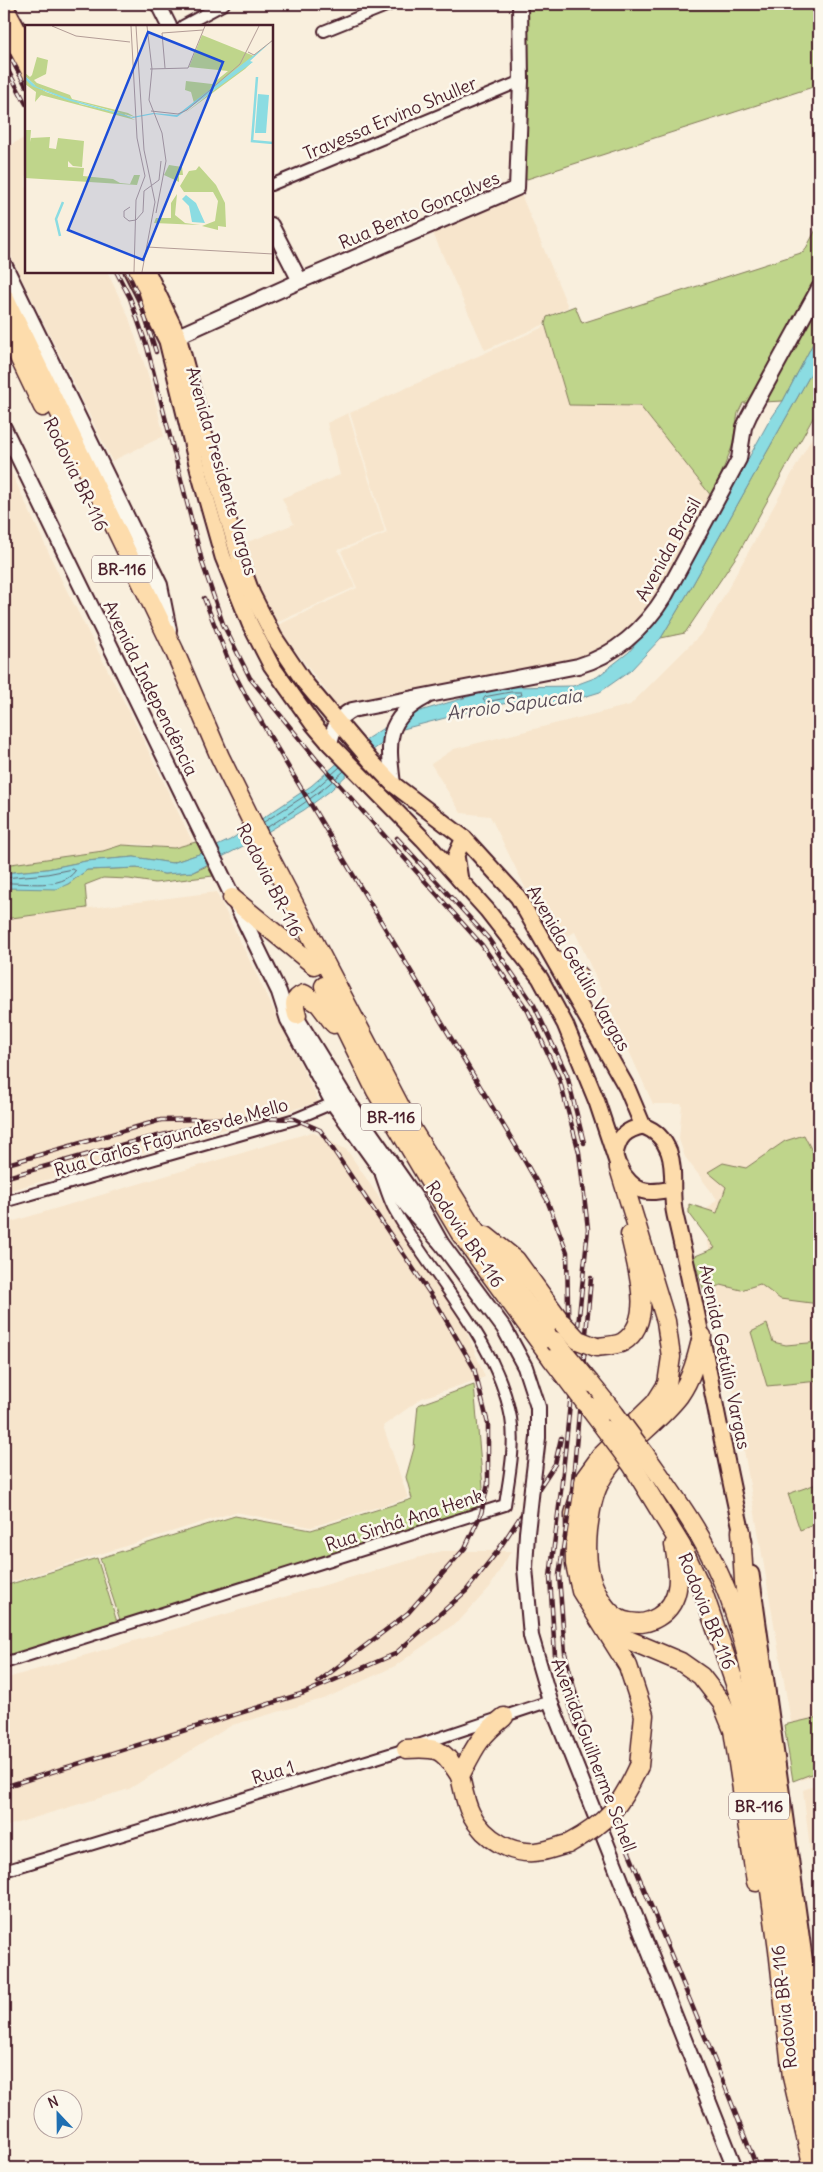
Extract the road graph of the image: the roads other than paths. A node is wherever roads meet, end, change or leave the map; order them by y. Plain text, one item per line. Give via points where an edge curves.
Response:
1 (4, 4) edge
2 (158, 4) edge
3 (224, 4) edge
4 (391, 4) edge
5 (520, 4) edge
6 (168, 25) edge
7 (185, 25) edge
8 (4, 29) edge
9 (324, 31) dead end
10 (25, 43) edge
11 (25, 69) edge
12 (522, 81) junction
13 (272, 185) edge
14 (272, 227) edge
15 (4, 264) edge
16 (133, 272) edge
17 (147, 272) edge
18 (300, 281) junction
19 (819, 288) edge
20 (4, 297) edge
21 (4, 326) edge
22 (173, 338) junction
23 (4, 428) edge
24 (208, 477) junction
25 (274, 637) junction
26 (259, 644) junction
27 (174, 650) junction
28 (434, 693) junction
29 (342, 727) junction
30 (331, 745) junction
31 (370, 760) joint
32 (393, 784) junction
33 (240, 810) junction
34 (464, 838) junction
35 (263, 854) junction
36 (213, 857) joint
37 (461, 882) junction
38 (232, 898) junction
39 (552, 957) junction
40 (314, 965) junction
41 (580, 975) dead end
42 (279, 992) junction
43 (297, 1015) junction
44 (363, 1065) junction
45 (339, 1100) junction
46 (643, 1126) junction
47 (379, 1155) junction
48 (617, 1161) junction
49 (672, 1189) junction
50 (4, 1202) edge
51 (469, 1221) junction
52 (702, 1336) junction
53 (638, 1459) junction
54 (655, 1504) junction
55 (742, 1531) junction
56 (607, 1631) junction
57 (4, 1663) edge
58 (756, 1699) junction
59 (550, 1701) junction
60 (504, 1717) junction
61 (406, 1749) junction
62 (460, 1776) junction
63 (4, 1871) edge
64 (784, 1908) junction
65 (801, 1936) junction
66 (814, 1995) edge
67 (816, 2027) edge
68 (819, 2065) edge
69 (792, 2077) junction
70 (819, 2133) edge
71 (735, 2168) edge
72 (813, 2168) edge

1 - 10 main road
2 - 6 main road
3 - 7 street
4 - 9 street
5 - 12 main road, Rua Bento Gonçalves
8 - 11 main road
12 - 13 street, Travessa Ervino Shuller
12 - 18 main road, Rua Bento Gonçalves via 517,188
14 - 18 main road
15 - 27 main road, Rodovia BR-116 via 160,585
16 - 22 main road, Avenida Presidente Vargas
17 - 22 main road, Avenida Presidente Vargas
18 - 22 main road, Rua Bento Gonçalves
19 - 28 main road, Avenida Brasil via 744,426 739,459 666,594 640,630 594,661
20 - 27 highway, Rodovia BR-116 / BR-116
21 - 33 highway, Rodovia BR-116 / BR-116
22 - 24 main road, Avenida Presidente Vargas
23 - 36 main road, Avenida Independência
24 - 25 main road, Avenida Presidente Vargas via 252,594
24 - 26 main road, Avenida Presidente Vargas via 223,557
25 - 26 main road
25 - 29 main road, Avenida Presidente Vargas via 305,683
26 - 30 main road, Avenida Presidente Vargas via 270,665
27 - 33 highway, Rodovia BR-116 / BR-116
28 - 29 main road, Avenida Brasil via 352,710 344,713
28 - 32 main road, Avenida Brasil via 414,704 400,718 390,737
29 - 30 main road
29 - 31 main road, Avenida Presidente Vargas
30 - 37 main road, Avenida Presidente Vargas
31 - 32 main road, Avenida Getúlio Vargas
32 - 34 main road, Avenida Getúlio Vargas
33 - 35 highway, Rodovia BR-116 / BR-116
34 - 37 main road via 456,855
34 - 39 main road, Avenida Getúlio Vargas via 518,897
35 - 40 highway, Rodovia BR-116 / BR-116
35 - 51 highway, Rodovia BR-116 / BR-116 via 413,1131
36 - 38 main road, Avenida Guilherme Schell
37 - 48 main road via 540,978 565,1024
38 - 40 highway, BR-116
38 - 42 main road, Avenida Guilherme Schell
39 - 41 main road
39 - 46 main road, Avenida Getúlio Vargas via 627,1088
40 - 44 highway, Rodovia BR-116 / BR-116
42 - 43 main road, Avenida Guilherme Schell
42 - 45 main road, Avenida Guilherme Schell via 288,1020
43 - 44 highway via 294,1006 298,997 304,994 311,997
43 - 45 main road, Avenida Guilherme Schell
44 - 53 highway, Rodovia BR-116 / BR-116, bridge via 460,1233 605,1429
45 - 47 main road, Avenida Guilherme Schell
45 - 50 street, Rua Carlos Fagundes de Mello via 295,1119
46 - 48 main road via 624,1133 618,1140
46 - 49 main road, Avenida Getúlio Vargas via 653,1129 668,1151
47 - 57 street, Rua Sinhá Ana Henk via 393,1206 477,1335 498,1376 511,1418 512,1461 505,1505
47 - 59 main road, Avenida Guilherme Schell, bridge via 407,1206 441,1243 504,1328 525,1367 538,1407 525,1568 531,1636
48 - 49 main road via 624,1176 635,1187 650,1193
48 - 51 highway, BR-116, bridge via 642,1297 638,1326 622,1342 596,1347 578,1340 516,1260
48 - 56 highway via 666,1321 671,1357 667,1384 659,1397 601,1456 585,1478 574,1514 575,1564 581,1591
49 - 52 main road, Avenida Getúlio Vargas via 673,1208
51 - 53 highway, Rodovia BR-116 / BR-116, bridge via 525,1302 615,1414
52 - 54 highway, BR-116 via 695,1365 680,1395 610,1465 598,1484 586,1548 592,1585 604,1609 626,1622 647,1624 665,1613 676,1596 679,1572 674,1542
52 - 55 main road, Avenida Getúlio Vargas
53 - 54 highway, Rodovia BR-116 / BR-116
53 - 58 highway, Rodovia BR-116 / BR-116 via 700,1536 721,1578 737,1621
54 - 69 highway, Rodovia BR-116 / BR-116 via 682,1547 702,1589 740,1698 751,1751
55 - 58 highway, BR-116
55 - 65 main road, Avenida Getúlio Vargas via 752,1580
56 - 62 highway, bridge via 628,1666 644,1715 639,1766 626,1794 607,1818 568,1844 541,1852 519,1851 484,1833 470,1812
56 - 69 highway, BR-116 via 681,1662 701,1676 722,1703 733,1730 778,2040
58 - 64 highway, Rodovia BR-116 / BR-116
59 - 60 street, Rua 1
59 - 71 main road, Avenida Guilherme Schell
60 - 61 street, Rua 1
60 - 62 highway via 474,1746
61 - 62 highway via 431,1748 447,1755
61 - 63 street, Rua 1
64 - 65 highway, BR-116
64 - 70 highway, Rodovia BR-116 / BR-116 via 800,2035
65 - 66 main road, Avenida Getúlio Vargas
66 - 67 main road, Avenida Getúlio Vargas
67 - 68 main road, Avenida Getúlio Vargas
69 - 72 highway, Rodovia BR-116 / BR-116

